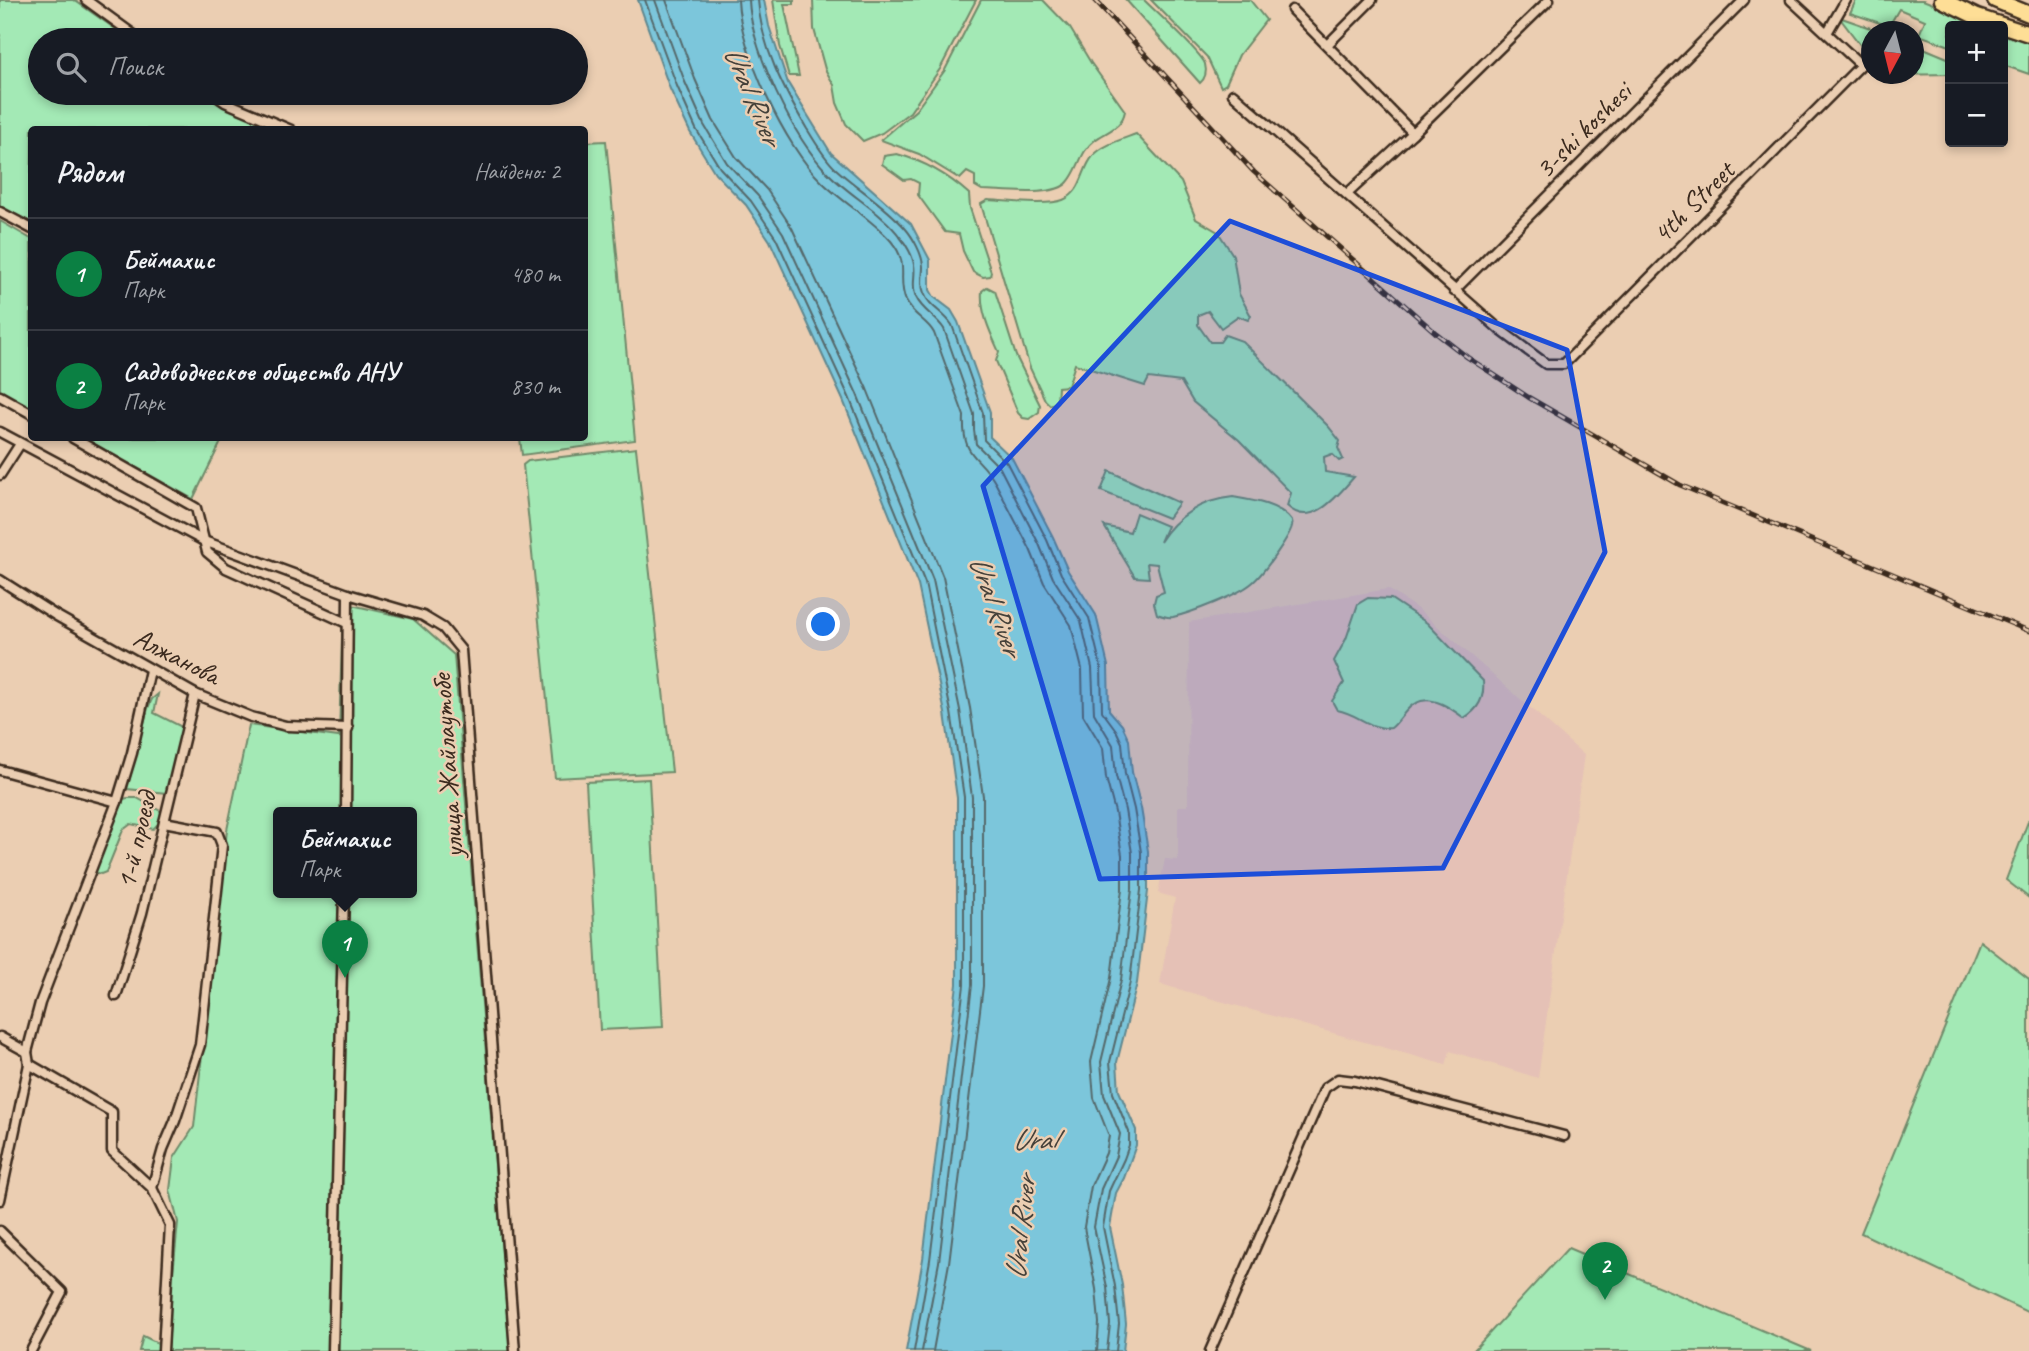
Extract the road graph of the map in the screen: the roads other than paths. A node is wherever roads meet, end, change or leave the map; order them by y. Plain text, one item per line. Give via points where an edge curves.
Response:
1 (86, 0) edge
2 (1373, 0) edge
3 (1549, 0) edge
4 (1744, 0) edge
5 (1791, 0) edge
6 (1846, 0) edge
7 (1942, 0) edge
8 (1995, 0) edge
9 (1292, 10) dead end
10 (2029, 13) edge
11 (124, 28) edge
12 (2028, 29) edge
13 (1827, 33) junction
14 (1327, 45) junction
15 (1233, 94) dead end
16 (232, 105) edge
17 (282, 126) edge
18 (1413, 133) junction
19 (1347, 194) junction
20 (0, 212) edge
21 (28, 227) edge
22 (1454, 291) junction
23 (0, 396) edge
24 (28, 412) edge
25 (0, 432) edge
26 (78, 441) edge
27 (20, 444) junction
28 (0, 475) edge
29 (204, 541) junction
30 (0, 580) edge
31 (348, 594) junction
32 (347, 622) junction
33 (150, 670) junction
34 (195, 694) junction
35 (348, 728) junction
36 (0, 770) edge
37 (117, 802) junction
38 (346, 807) edge
39 (164, 822) junction
40 (344, 898) edge
41 (116, 996) dead end
42 (0, 1037) edge
43 (27, 1052) junction
44 (29, 1064) junction
45 (1563, 1136) dead end
46 (152, 1188) junction
47 (0, 1200) edge
48 (0, 1231) edge
49 (31, 1351) edge
50 (163, 1351) edge
51 (333, 1351) edge
52 (514, 1351) edge
53 (1210, 1351) edge

1 - 11 street
2 - 14 street
3 - 18 street
4 - 22 street, 3-shi koshesi
5 - 13 street
6 - 13 street
7 - 12 highway via 1977,17
8 - 10 highway
9 - 14 street
13 - 22 street, 4th Street via 1861,65 1564,364 1546,364
14 - 18 street
15 - 19 street
16 - 17 street
18 - 19 street
19 - 22 street
20 - 21 street
23 - 24 street
25 - 27 street, улица Жайлаутобе
26 - 29 street via 196,508
27 - 28 street
27 - 29 street, улица Жайлаутобе
29 - 31 street, улица Жайлаутобе
29 - 32 street via 207,552 226,568
30 - 33 street, Алжанова
31 - 32 street
31 - 52 street, улица Жайлаутобе via 423,616 443,628 461,650
32 - 35 street
33 - 34 street, Алжанова
33 - 37 street
34 - 35 street, Алжанова via 286,726
34 - 39 street, 1-й проезд
35 - 38 street
36 - 37 street
37 - 43 street via 40,1003
39 - 41 street, 1-й проезд
39 - 46 street via 217,832 222,845 200,1045
40 - 51 street
42 - 43 street
43 - 44 street
44 - 46 street via 112,1112 112,1151
44 - 47 street
45 - 53 street via 1338,1079 1325,1088
46 - 50 street via 170,1225
48 - 49 street via 62,1292

